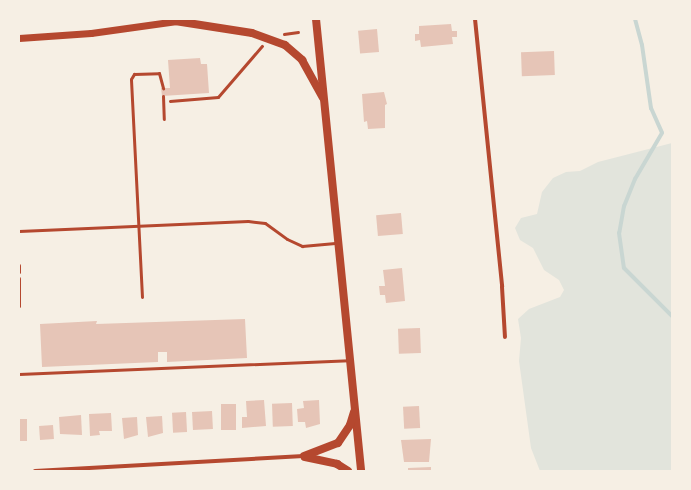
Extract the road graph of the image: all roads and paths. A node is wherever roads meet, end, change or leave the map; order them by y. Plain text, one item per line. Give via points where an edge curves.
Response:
1 (191, 19) edge
2 (316, 19) edge
3 (475, 19) edge
4 (175, 21) junction
5 (298, 32) dead end
6 (19, 38) edge
7 (268, 38) junction
8 (163, 88) dead end
9 (163, 96) dead end
10 (164, 101) junction
11 (326, 103) junction
12 (164, 119) dead end
13 (138, 225) junction
14 (19, 231) edge
15 (339, 243) junction
16 (19, 265) edge
17 (19, 272) edge
18 (19, 278) edge
19 (142, 296) dead end
20 (19, 306) edge
21 (505, 337) dead end
22 (350, 360) junction
23 (19, 374) edge
24 (355, 410) junction
25 (304, 456) junction
26 (35, 471) edge
27 (348, 471) edge
28 (361, 471) edge

1 - 4 street
2 - 11 main road
3 - 21 street
4 - 6 street via 91,33
4 - 7 main road
5 - 7 path
7 - 10 path via 218,97
7 - 11 main road via 294,51 312,74
8 - 13 lane via 159,73 134,74 131,79
9 - 10 lane
10 - 12 lane
11 - 15 main road
13 - 14 lane
13 - 15 lane via 248,221 265,223 302,246
13 - 19 lane
15 - 22 main road
16 - 17 lane
18 - 20 lane
22 - 23 lane
22 - 24 main road
24 - 25 main road via 350,425 338,443
24 - 28 main road
25 - 26 street
25 - 27 main road via 337,464

